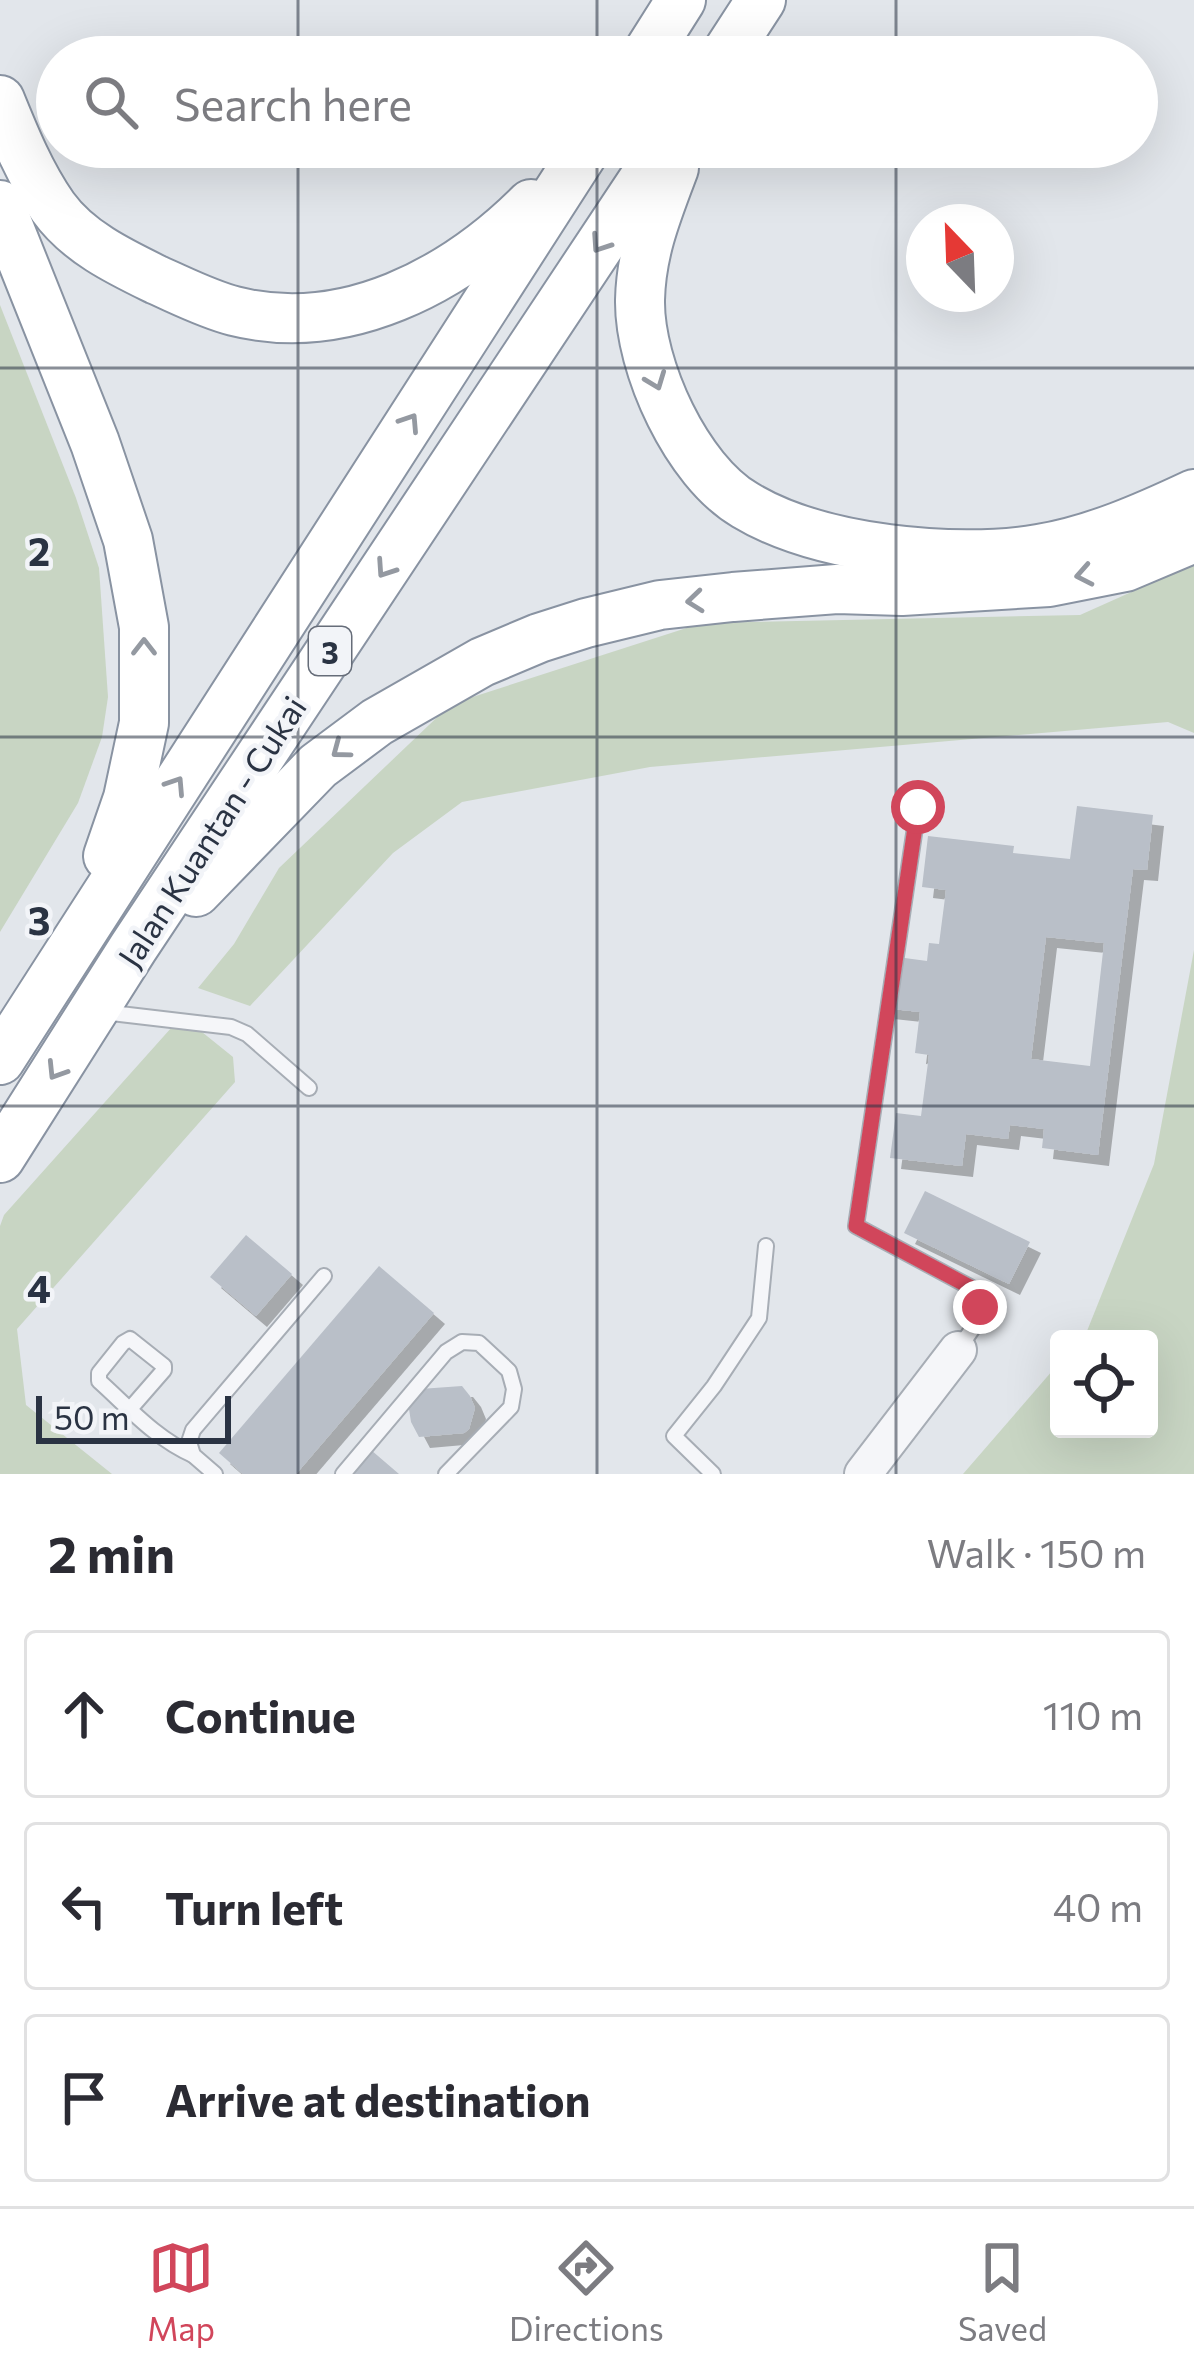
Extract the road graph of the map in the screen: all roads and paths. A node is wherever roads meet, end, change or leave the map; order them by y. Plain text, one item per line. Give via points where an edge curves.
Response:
1 (681, 0) edge
2 (761, 0) edge
3 (658, 36) edge
4 (738, 36) edge
5 (0, 100) edge
6 (569, 168) edge
7 (574, 168) edge
8 (651, 168) edge
9 (674, 168) edge
10 (0, 206) edge
11 (1194, 494) edge
12 (1194, 538) edge
13 (918, 807) dead end
14 (87, 923) junction
15 (133, 948) junction
16 (94, 1011) junction
17 (0, 1060) edge
18 (309, 1088) dead end
19 (0, 1158) edge
20 (766, 1246) dead end
21 (324, 1276) dead end
22 (958, 1350) joint
23 (130, 1409) junction
24 (193, 1454) junction
25 (448, 1473) edge
26 (215, 1474) edge
27 (344, 1474) edge
28 (713, 1474) edge
29 (863, 1474) edge

1 - 3 highway
2 - 4 highway
5 - 6 highway via 55,210 88,241 200,299 266,317 358,310 430,282 503,232
14 -> 7 highway, Jalan Kuantan - Cukai / 3
8 -> 15 highway, Jalan Kuantan - Cukai / 3
9 -> 11 highway via 647,238 640,302 646,357 696,459 739,502 817,534 968,556 1088,537
14 -> 10 highway via 144,723 144,626 128,540 95,443
12 -> 15 highway via 1125,567 1049,582 660,605 539,638 394,712 318,766
13 - 22 lane via 856,1226 978,1296 980,1318
14 - 17 highway, Jalan Kuantan - Cukai / 3
15 - 16 highway, Jalan Kuantan - Cukai / 3
16 - 18 lane via 231,1027
16 -> 19 highway, Jalan Kuantan - Cukai / 3
20 - 28 lane via 759,1318 674,1436
21 - 24 lane via 194,1430
22 - 29 street
23 - 23 lane via 97,1377 130,1339 164,1366
23 - 24 lane
24 - 26 lane
25 - 27 lane via 511,1407 509,1371 479,1343 446,1352

